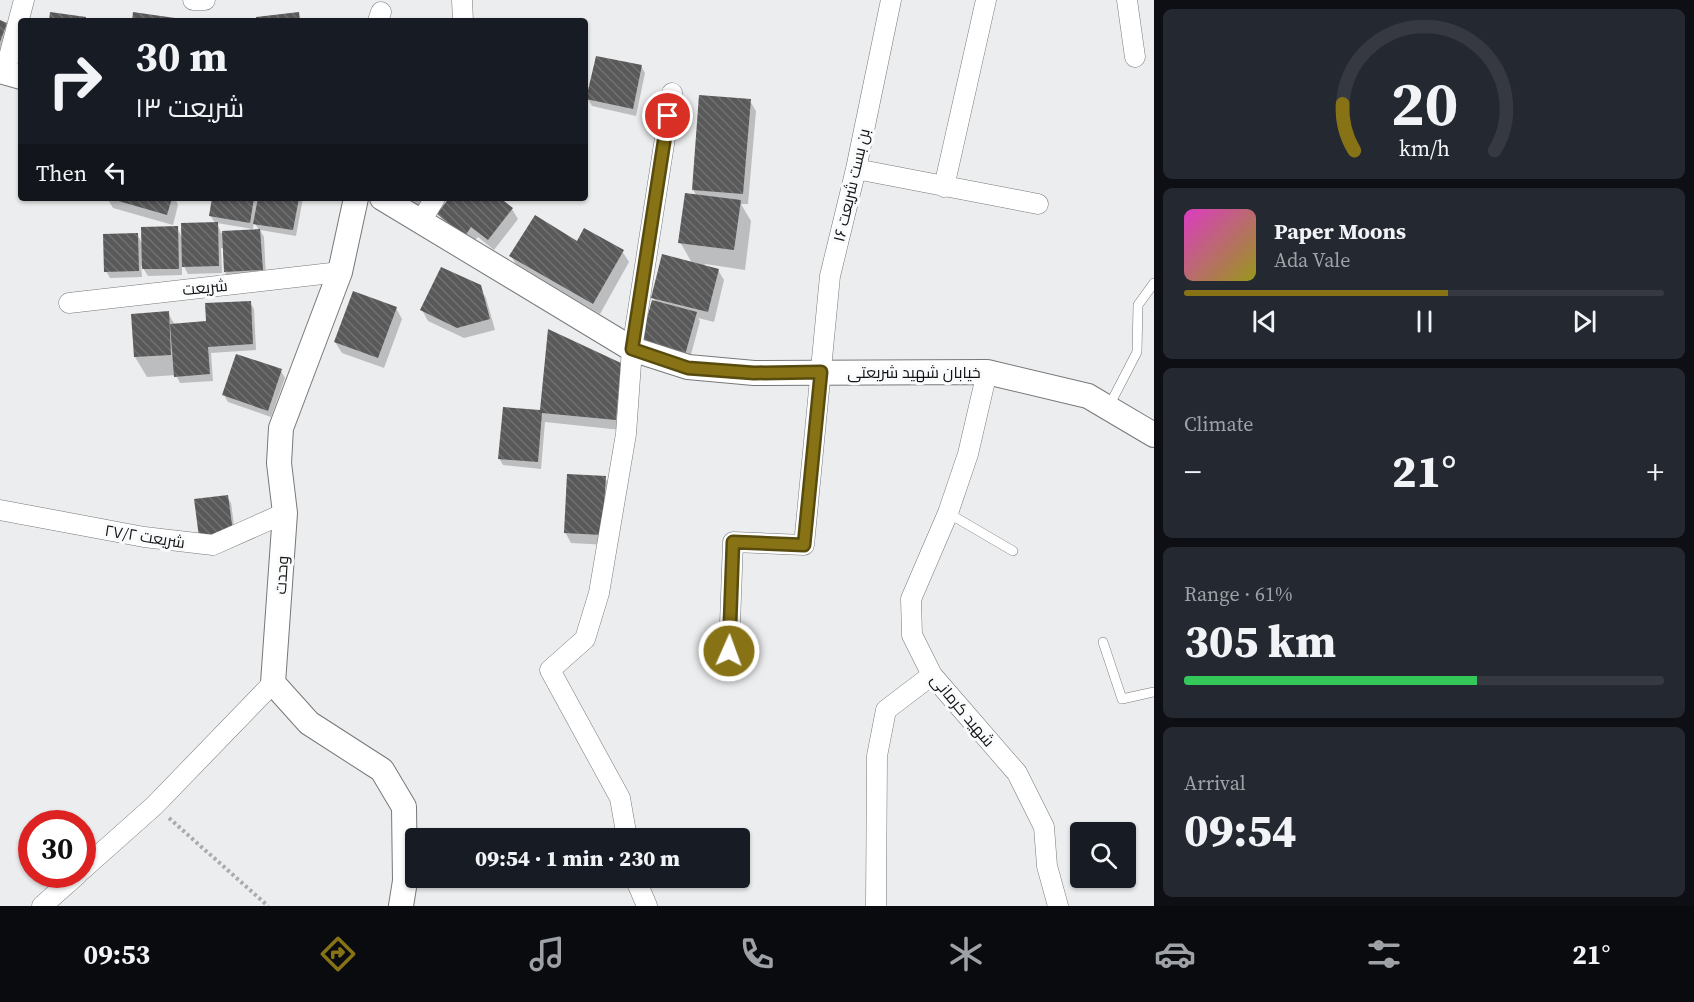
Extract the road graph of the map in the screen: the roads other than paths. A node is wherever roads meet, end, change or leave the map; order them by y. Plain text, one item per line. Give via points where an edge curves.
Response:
1 (24, 0) edge
2 (192, 0) edge
3 (205, 0) edge
4 (462, 0) edge
5 (891, 0) edge
6 (986, 0) edge
7 (1127, 0) edge
8 (20, 18) edge
9 (463, 18) edge
10 (18, 30) edge
11 (1136, 57) dead end
12 (9, 74) edge
13 (672, 93) dead end
14 (856, 169) junction
15 (944, 187) junction
16 (355, 201) edge
17 (387, 201) edge
18 (433, 201) edge
19 (1038, 204) dead end
20 (421, 221) junction
21 (340, 272) junction
22 (1154, 283) edge
23 (69, 303) dead end
24 (632, 349) junction
25 (821, 372) junction
26 (987, 372) junction
27 (1108, 408) junction
28 (1154, 435) edge
29 (0, 510) edge
30 (285, 513) junction
31 (948, 513) junction
32 (1013, 551) dead end
33 (1103, 642) dead end
34 (729, 651) dead end
35 (932, 675) junction
36 (273, 683) junction
37 (1154, 692) edge
38 (625, 828) edge
39 (96, 858) edge
40 (62, 888) edge
41 (639, 888) edge
42 (42, 906) edge
43 (401, 906) edge
44 (647, 906) edge
45 (876, 906) edge
46 (1058, 906) edge

1 - 8 street
2 - 3 street
4 - 9 street
5 - 14 street, بن بست شریعت ۱۶
6 - 15 street
7 - 11 street
10 - 12 street
13 - 24 street
14 - 15 street
14 - 25 street, بن بست شریعت ۱۶ via 830,276
15 - 19 street
16 - 21 street, وحدت
17 - 20 street, خیابان شهید شریعتی
18 - 20 street
20 - 24 street, خیابان شهید شریعتی
21 - 23 street, شریعت
21 - 30 street, وحدت via 281,428 279,463
22 - 27 lane via 1138,305 1137,352
24 - 25 street, خیابان شهید شریعتی via 688,368 754,373
24 - 38 street via 626,434 599,593 585,639 550,670 620,798
25 - 26 street, خیابان شهید شریعتی
25 - 34 street, بن بست شریعت ۱۶ via 804,545 733,542
26 - 27 street, خیابان شهید شریعتی via 1088,396
26 - 31 street, شهید کرمانی via 968,454
27 - 28 street, خیابان شهید شریعتی
29 - 30 street, شریعت ۲۷/۲ via 144,537 213,545
30 - 36 street, وحدت
31 - 32 lane
31 - 35 street, شهید کرمانی via 911,599 912,635
33 - 37 lane via 1122,699
35 - 45 street via 885,710 877,756
35 - 46 street, شهید کرمانی via 1017,773 1044,827 1047,866
36 - 39 street via 155,805
36 - 43 street via 309,723 382,770 399,798 404,807 405,881
40 - 42 street
41 - 44 street

